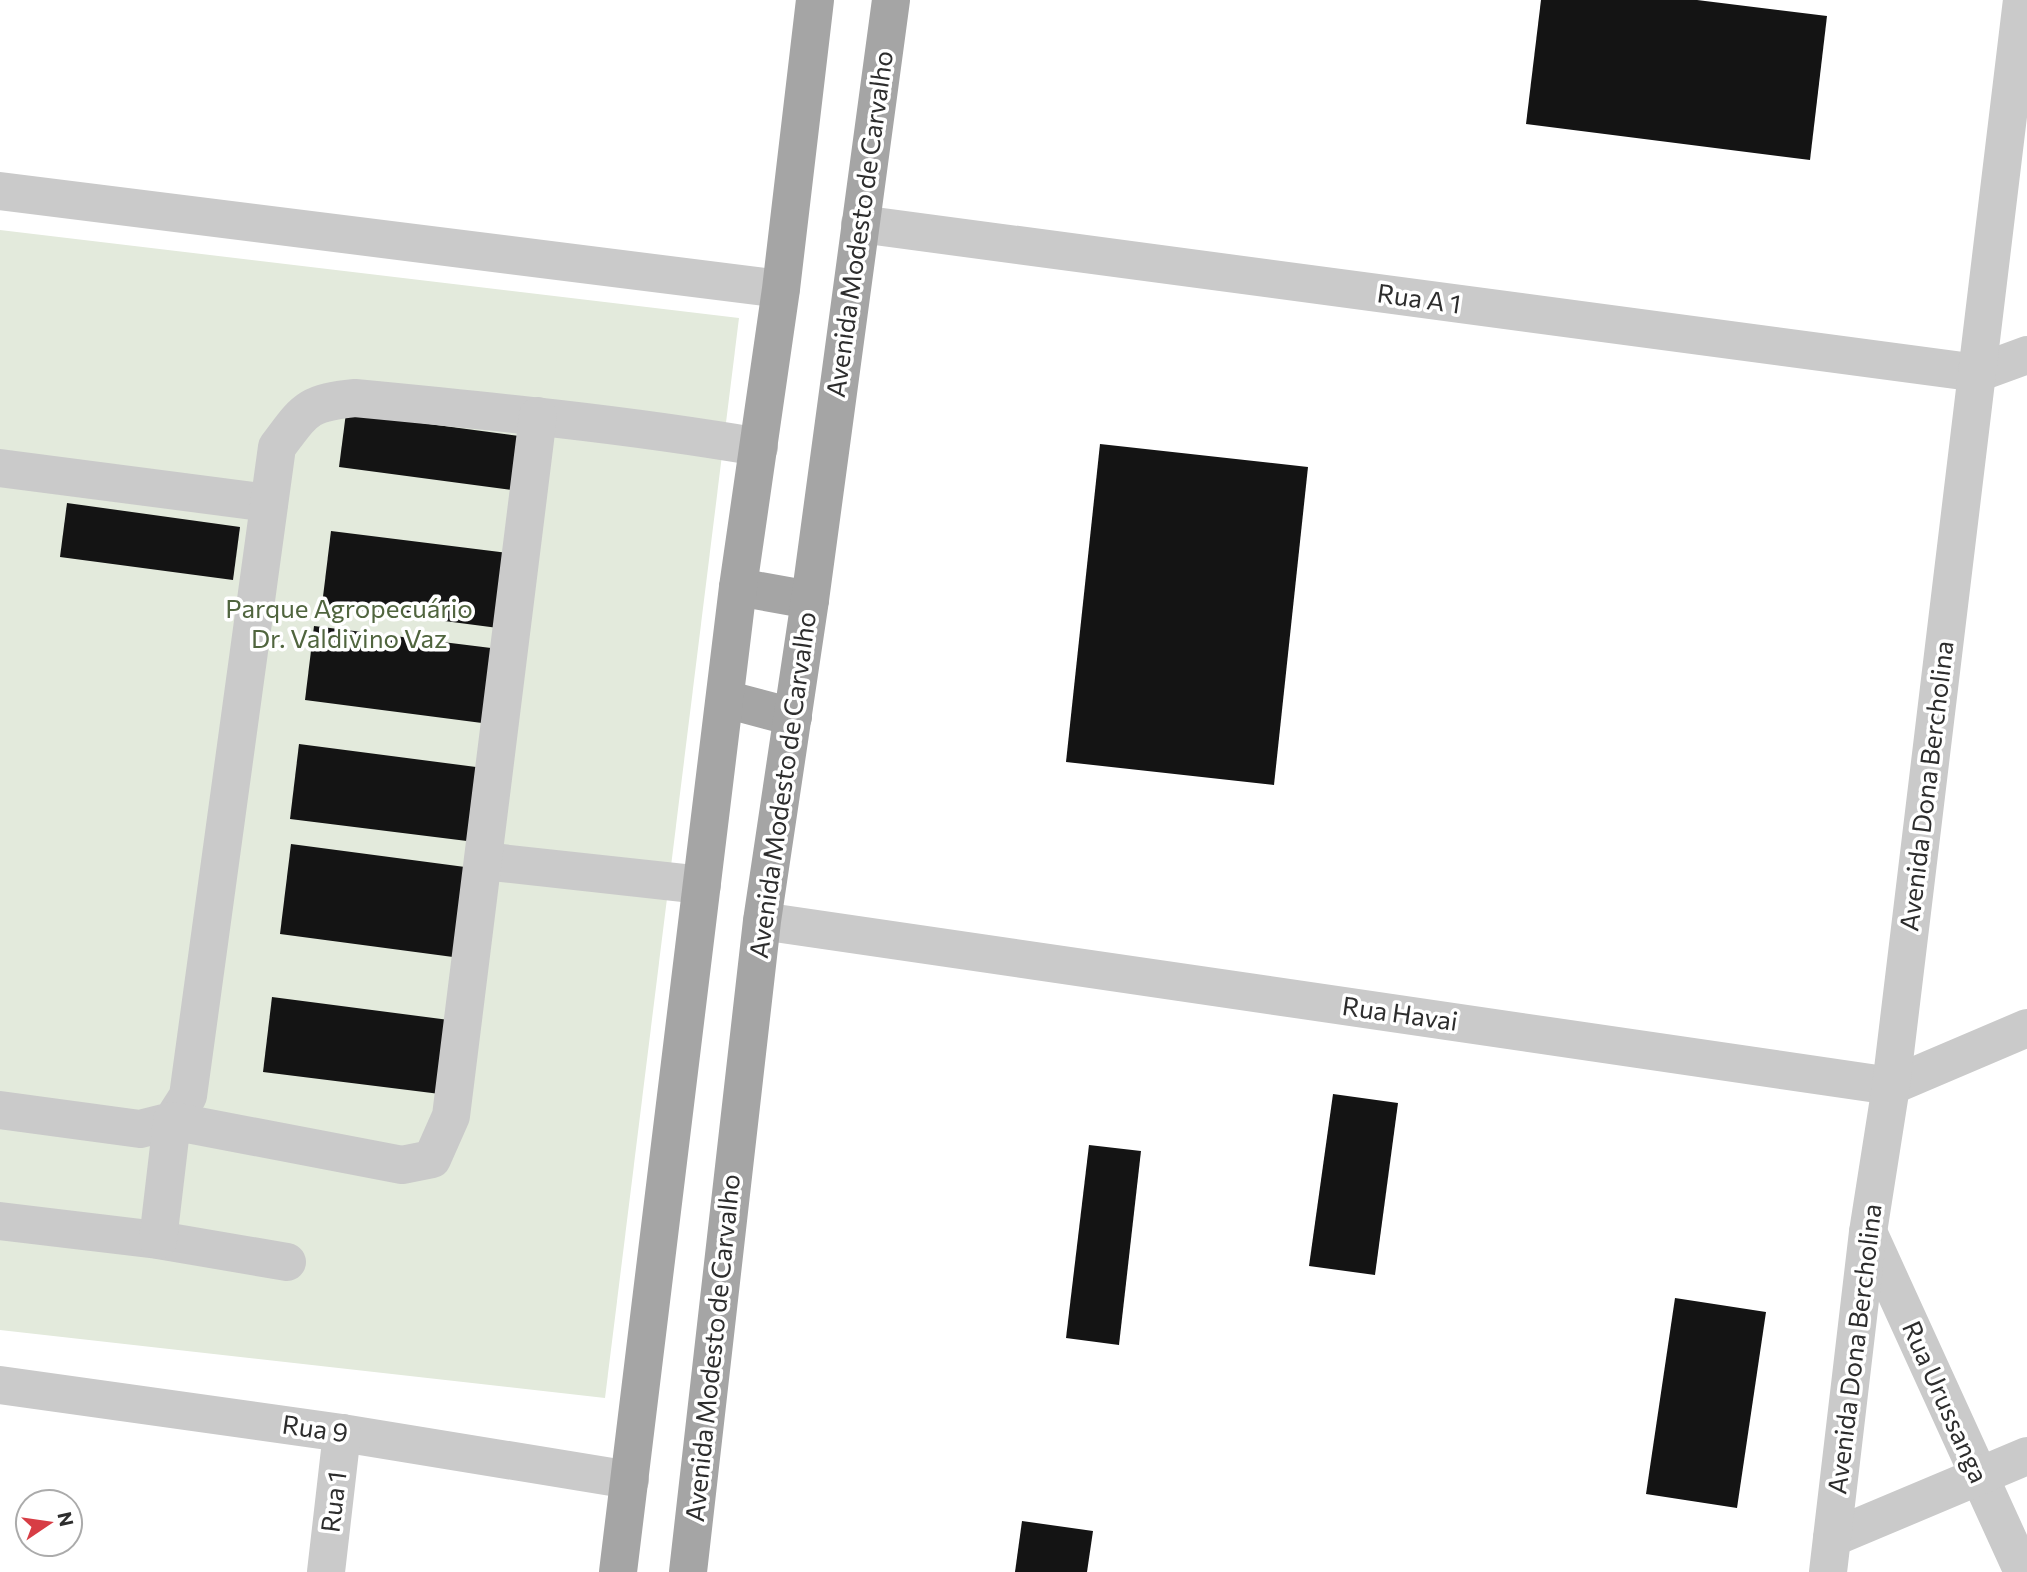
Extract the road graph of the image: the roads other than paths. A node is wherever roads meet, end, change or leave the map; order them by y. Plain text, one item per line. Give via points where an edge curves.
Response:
1 (815, 0) edge
2 (891, 0) edge
3 (2022, 0) edge
4 (0, 191) edge
5 (860, 225) junction
6 (781, 289) junction
7 (2027, 355) edge
8 (1978, 373) junction
9 (538, 416) junction
10 (759, 447) junction
11 (0, 468) edge
12 (269, 503) junction
13 (738, 587) junction
14 (810, 600) junction
15 (725, 699) junction
16 (793, 717) junction
17 (483, 861) junction
18 (702, 885) junction
19 (762, 921) junction
20 (2027, 1028) edge
21 (1891, 1086) junction
22 (0, 1110) edge
23 (172, 1121) junction
24 (0, 1221) edge
25 (1868, 1233) junction
26 (158, 1240) junction
27 (288, 1262) dead end
28 (0, 1385) edge
29 (342, 1433) junction
30 (2027, 1456) edge
31 (1979, 1477) junction
32 (630, 1480) junction
33 (1830, 1555) edge
34 (326, 1572) edge
35 (618, 1572) edge
36 (688, 1572) edge
37 (2022, 1572) edge

1 - 6 main road
2 - 5 main road, Avenida Modesto de Carvalho
3 - 8 street, Avenida Dona Bercholina
4 - 6 street
5 - 8 street, Rua A 1
5 - 14 main road, Avenida Modesto de Carvalho
6 - 10 main road
7 - 8 street
8 - 21 street, Avenida Dona Bercholina
9 - 10 street
9 - 12 street via 355,398 325,401 304,412 277,447
9 - 17 street
10 - 13 main road
11 - 12 street
12 - 23 street via 188,1096
13 - 14 main road
13 - 15 main road
14 - 16 main road, Avenida Modesto de Carvalho
15 - 16 main road
15 - 18 main road
16 - 19 main road, Avenida Modesto de Carvalho
17 - 18 street
17 - 23 street via 451,1116 432,1159 402,1165
18 - 32 main road
19 - 21 street, Rua Havai
19 - 36 main road, Avenida Modesto de Carvalho
20 - 21 street
21 - 25 street, Avenida Dona Bercholina
22 - 23 street via 140,1129
23 - 26 street
24 - 26 street
25 - 31 street, Rua Urussanga
25 - 33 street, Avenida Dona Bercholina
26 - 27 street
28 - 29 street, Rua 9
29 - 32 street, Rua 9
29 - 34 street, Rua 1
30 - 31 street
31 - 33 street
31 - 37 street, Rua Urussanga
32 - 35 main road

